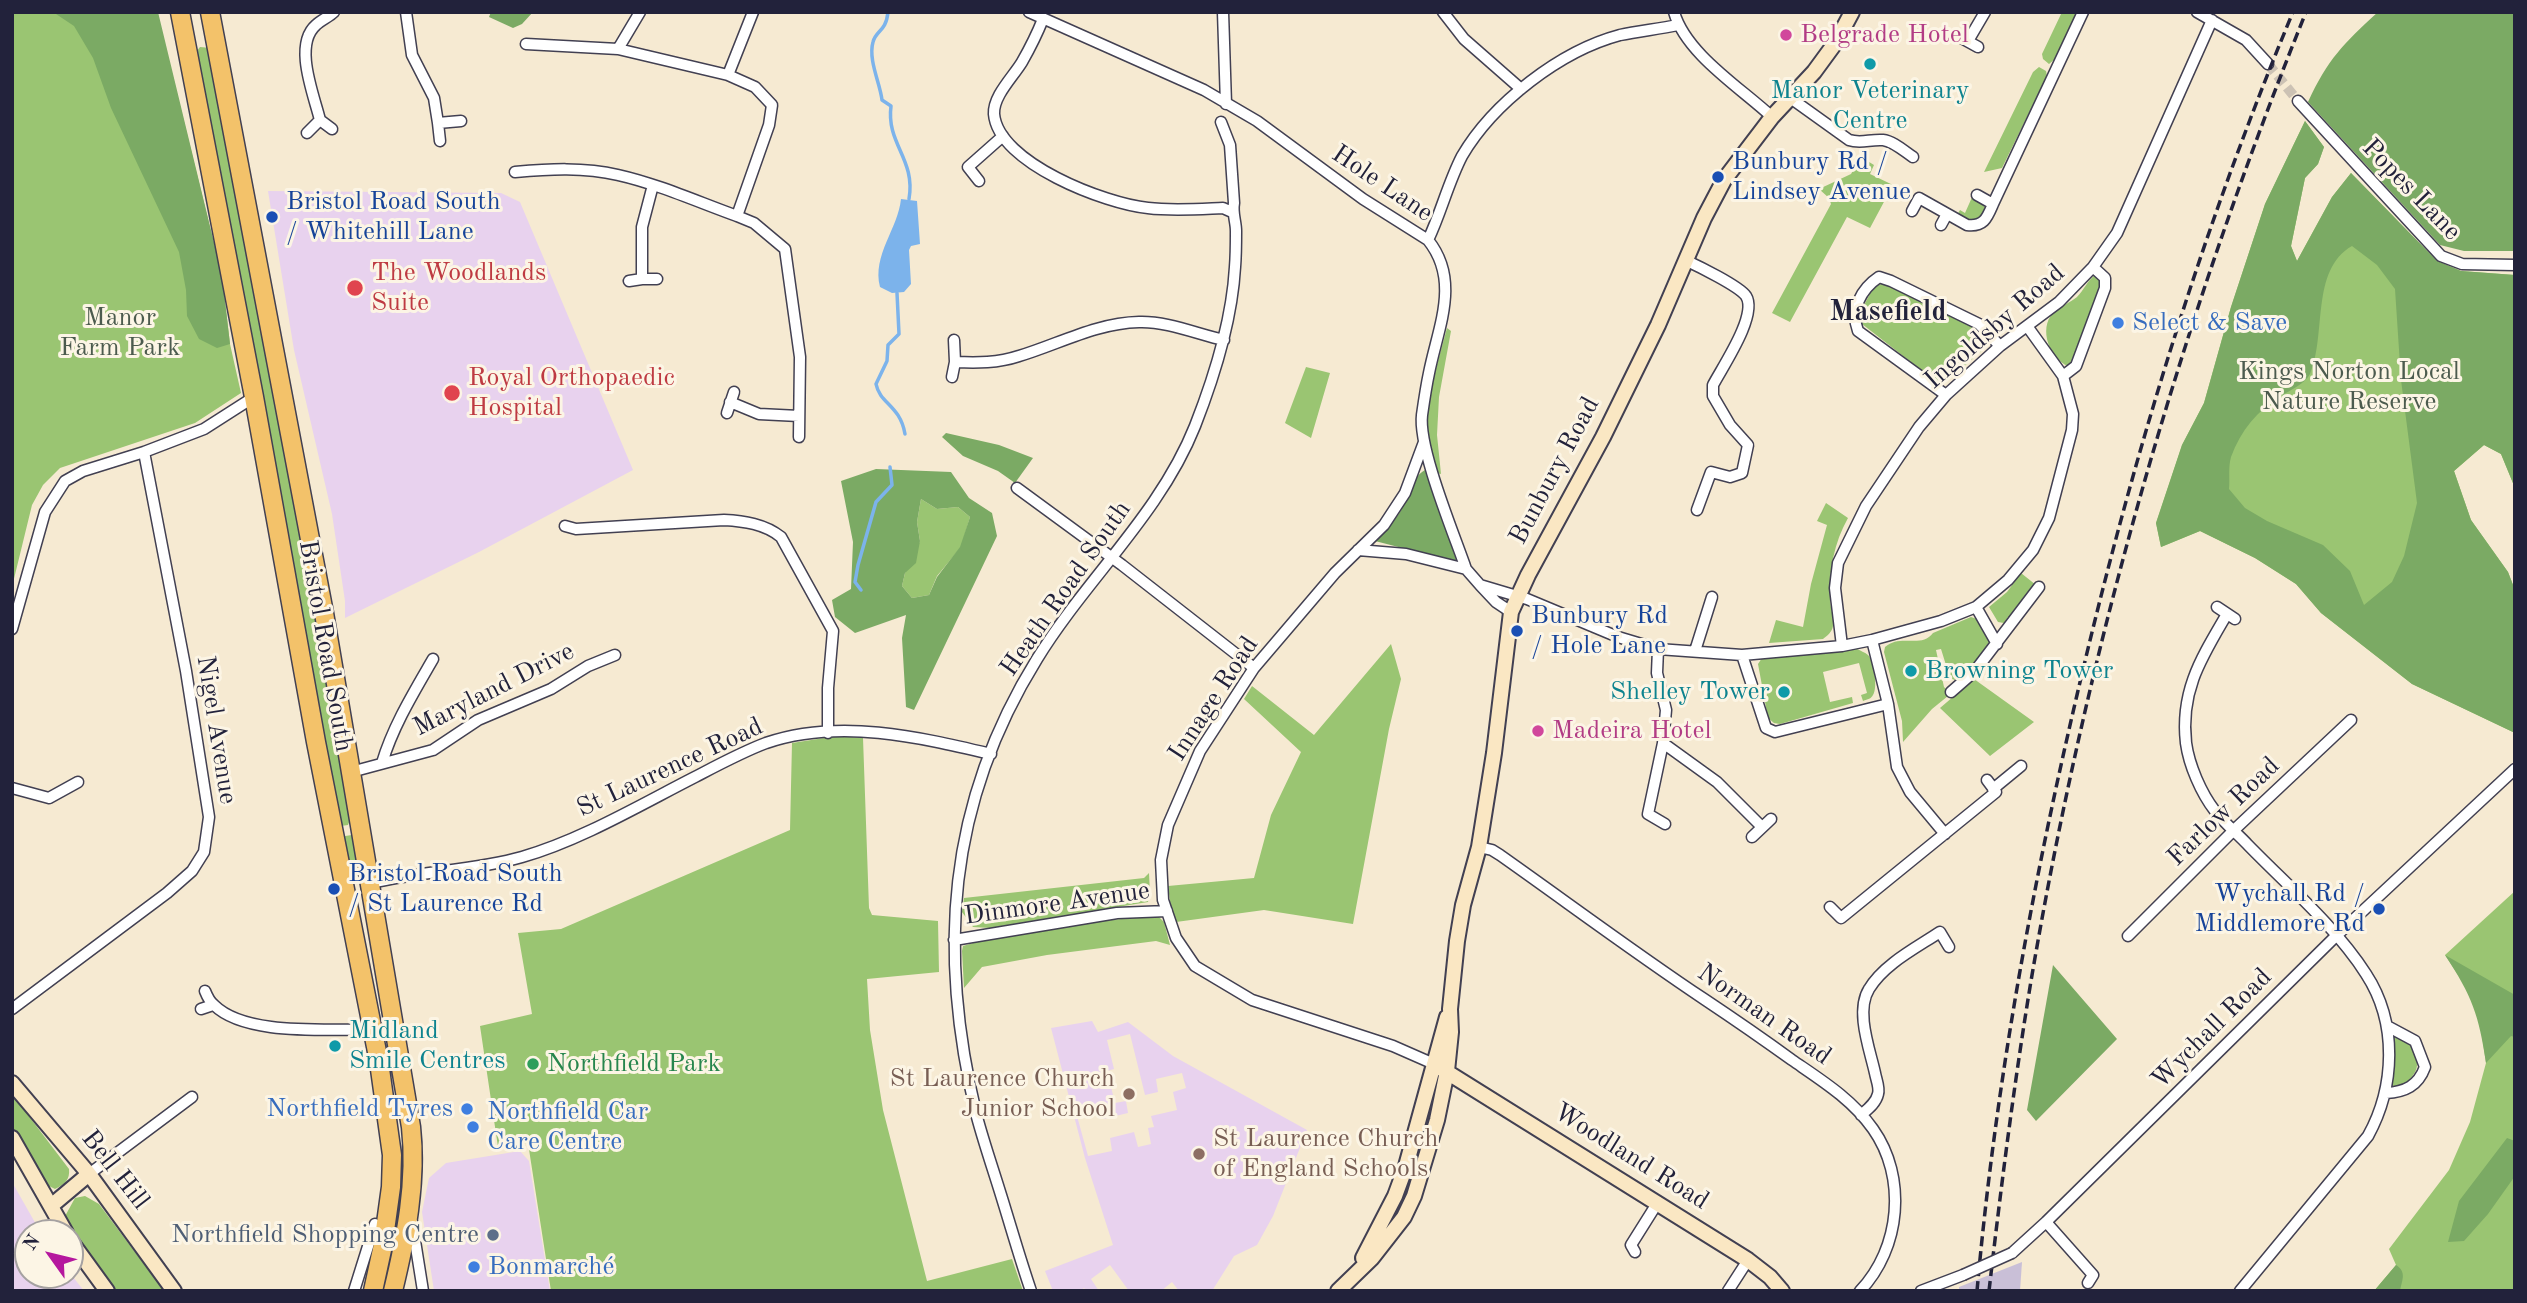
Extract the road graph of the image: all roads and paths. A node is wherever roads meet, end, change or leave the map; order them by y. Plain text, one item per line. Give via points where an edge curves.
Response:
1 (180, 12) edge
2 (210, 12) edge
3 (334, 12) edge
4 (406, 12) edge
5 (640, 12) edge
6 (753, 12) edge
7 (1029, 12) edge
8 (1223, 12) edge
9 (1443, 12) edge
10 (1674, 12) edge
11 (1852, 12) edge
12 (1985, 12) edge
13 (2083, 12) edge
14 (2197, 12) edge
15 (1043, 19) junction
16 (2212, 20) junction
17 (1678, 25) junction
18 (214, 31) junction
19 (185, 36) junction
20 (526, 44) dead end
21 (1978, 47) dead end
22 (618, 49) junction
23 (2268, 64) tunnel mouth
24 (728, 75) junction
25 (1521, 89) junction
26 (1789, 97) junction
27 (2298, 101) tunnel mouth
28 (1226, 104) junction
29 (1772, 117) junction
30 (320, 120) junction
31 (461, 121) dead end
32 (1221, 122) dead end
33 (438, 123) junction
34 (332, 129) dead end
35 (307, 133) dead end
36 (1003, 136) junction
37 (440, 141) dead end
38 (1913, 156) dead end
39 (515, 172) dead end
40 (979, 181) dead end
41 (653, 185) junction
42 (1977, 195) dead end
43 (1993, 204) junction
44 (1912, 211) dead end
45 (1232, 212) junction
46 (1947, 214) junction
47 (737, 216) junction
48 (1941, 225) dead end
49 (1428, 240) junction
50 (1685, 260) junction
51 (2515, 265) edge
52 (2093, 267) junction
53 (642, 279) junction
54 (657, 279) dead end
55 (629, 281) dead end
56 (2027, 326) junction
57 (954, 340) dead end
58 (1224, 340) junction
59 (2000, 346) junction
60 (955, 362) junction
61 (2063, 376) junction
62 (951, 377) dead end
63 (1946, 395) junction
64 (254, 397) junction
65 (730, 402) dead end
66 (799, 416) junction
67 (799, 437) dead end
68 (1424, 442) junction
69 (145, 452) junction
70 (1017, 488) dead end
71 (1697, 510) dead end
72 (565, 526) dead end
73 (1358, 550) junction
74 (1113, 559) junction
75 (1466, 569) junction
76 (1480, 585) junction
77 (2039, 587) dead end
78 (1518, 597) junction
79 (1712, 597) dead end
80 (1976, 607) junction
81 (2217, 607) dead end
82 (1511, 612) junction
83 (12, 629) edge
84 (1872, 640) junction
85 (1997, 644) junction
86 (1842, 646) junction
87 (1658, 649) junction
88 (1695, 651) junction
89 (615, 655) dead end
90 (1742, 655) junction
91 (433, 659) dead end
92 (1254, 668) junction
93 (1951, 692) dead end
94 (1888, 704) junction
95 (2351, 720) dead end
96 (828, 733) junction
97 (1663, 743) junction
98 (991, 754) junction
99 (382, 762) junction
100 (2021, 766) dead end
101 (2515, 769) edge
102 (351, 772) junction
103 (78, 782) dead end
104 (12, 788) edge
105 (360, 817) junction
106 (1771, 819) dead end
107 (1665, 824) dead end
108 (1762, 827) junction
109 (333, 830) junction
110 (2234, 830) junction
111 (1945, 834) junction
112 (1752, 837) dead end
113 (1479, 848) junction
114 (371, 883) junction
115 (344, 887) junction
116 (1830, 907) dead end
117 (1167, 911) junction
118 (2128, 936) dead end
119 (2336, 936) junction
120 (954, 940) junction
121 (1949, 947) dead end
122 (205, 992) dead end
123 (213, 1005) junction
124 (12, 1009) edge
125 (201, 1009) dead end
126 (2387, 1026) junction
127 (373, 1031) junction
128 (1441, 1068) junction
129 (12, 1083) edge
130 (2386, 1093) junction
131 (192, 1097) dead end
132 (1861, 1115) junction
133 (12, 1138) edge
134 (89, 1174) junction
135 (1658, 1202) junction
136 (410, 1204) junction
137 (51, 1206) junction
138 (58, 1219) edge
139 (2046, 1222) junction
140 (375, 1224) dead end
141 (1630, 1247) dead end
142 (84, 1259) edge
143 (1748, 1260) junction
144 (2088, 1283) dead end
145 (107, 1291) edge
146 (174, 1291) edge
147 (354, 1291) edge
148 (373, 1291) edge
149 (393, 1291) edge
150 (423, 1291) edge
151 (1031, 1291) edge
152 (1338, 1291) edge
153 (1728, 1291) edge
154 (1782, 1291) edge
155 (1860, 1291) edge
156 (1921, 1291) edge
157 (2239, 1291) edge

1 - 19 highway, Bristol Road South
2 - 18 highway, Bristol Road South
3 - 30 street via 316,24 305,50
4 - 33 street via 412,55 434,98
5 - 22 street
6 - 24 street
7 - 15 street, Hole Lane
8 - 28 street
9 - 25 street via 1464,39
10 - 17 street
11 - 26 main road, Bunbury Road via 1819,65
12 - 21 street via 1963,38
13 - 43 street
14 - 16 street
15 - 28 street, Hole Lane via 1129,55
15 - 36 street via 995,107
16 - 23 street via 2246,40
16 - 52 street, Ingoldsby Road via 2118,233
17 - 25 street via 1620,35 1591,46
17 - 29 street via 1709,61
18 - 19 highway
18 - 102 highway, Bristol Road South
19 - 64 highway, Bristol Road South
20 - 22 street
22 - 24 street
24 - 47 street via 755,87 772,105
25 - 49 street via 1494,114 1463,155
26 - 29 main road, Bunbury Road
26 - 38 street via 1849,140 1881,140
27 - 51 street, Popes Lane via 2441,256 2462,264
28 - 49 street, Hole Lane
29 - 50 main road, Bunbury Road via 1724,180
30 - 34 street
30 - 35 street
31 - 33 street
32 - 45 street, Heath Road South via 1230,145
33 - 37 street
36 - 40 street via 968,167
36 - 45 street via 1034,164 1097,197 1149,209 1223,208
39 - 41 street via 592,171
41 - 47 street
41 - 53 street via 642,227
42 - 43 street
43 - 46 street via 1986,220 1975,226
44 - 46 street via 1919,198
45 - 58 street, Heath Road South via 1235,269
46 - 48 street
47 - 66 street via 754,223 785,249 800,357
49 - 68 street, Hole Lane via 1445,272 1446,299 1423,407
50 - 71 street via 1744,293 1750,305 1748,319 1713,385 1713,396 1748,445 1747,460 1742,473 1730,477 1711,472
50 - 78 main road, Bunbury Road via 1615,412
52 - 56 street, Ingoldsby Road
52 - 61 street, Ingoldsby Road via 2105,278 2105,288 2076,366
53 - 54 street
53 - 55 street
56 - 59 street, Ingoldsby Road
56 - 61 street
57 - 60 street
58 - 60 street via 1138,322 1086,331 1010,359
58 - 74 street, Heath Road South via 1194,429 1172,473
59 - 63 street, Ingoldsby Road
59 - 63 street via 1979,324 1891,281 1879,277 1868,284 1853,318 1858,331
60 - 62 street
61 - 80 street via 2073,414 2072,430 2049,518 2027,557
63 - 86 street, Ingoldsby Road via 1919,427 1844,546 1835,588
64 - 69 street via 204,429
64 - 109 highway, Bristol Road South
65 - 66 street via 759,414
66 - 67 street
68 - 73 street, Innage Road via 1405,493 1384,525
68 - 75 street, Hole Lane
69 - 83 street via 83,471 65,481 51,499
69 - 124 street, Nigel Avenue via 209,817 204,852 192,871 167,892
70 - 74 street
72 - 96 street via 724,520 771,529 781,537 833,631
73 - 75 street via 1406,554
73 - 92 street, Innage Road
74 - 92 street
74 - 98 street, Heath Road South via 1037,658
75 - 76 street, Hole Lane
76 - 78 street
76 - 82 street, Hole Lane
77 - 85 street
78 - 82 main road, Bunbury Road
78 - 87 street
79 - 88 street
80 - 84 street
80 - 85 street
81 - 110 street via 2231,617 2197,664 2189,694 2186,744 2202,789
82 - 113 main road, Bunbury Road
84 - 86 street
84 - 94 street
85 - 93 street
86 - 90 street
87 - 88 street
87 - 97 street via 1657,673 1666,710
88 - 90 street
89 - 99 street, Maryland Drive via 478,720 433,750
90 - 94 street via 1766,728 1775,732
91 - 99 street
92 - 117 street, Innage Road via 1200,751 1168,825 1161,860
94 - 111 street via 1897,767 1910,792
95 - 110 street, Farlow Road
96 - 98 street, St Laurence Road via 904,735
96 - 114 street, St Laurence Road via 767,743 616,817 521,857
97 - 107 street via 1648,814
97 - 108 street via 1717,782
98 - 120 street, Heath Road South via 962,847
99 - 102 street, Maryland Drive
100 - 111 street via 1990,784 1996,792
101 - 119 street, Wychall Road
102 - 105 highway, Bristol Road South
103 - 104 street via 49,798
105 - 109 highway via 346,832
105 - 114 highway, Bristol Road South
106 - 108 street
108 - 112 street
109 - 115 highway, Bristol Road South
110 - 118 street, Farlow Road
110 - 119 street
111 - 116 street via 1841,918
113 - 128 main road, Bunbury Road via 1463,905 1451,1032
113 - 132 street, Norman Road via 1500,855 1835,1090
114 - 115 highway
114 - 136 highway, Bristol Road South via 411,1127
115 - 127 highway, Bristol Road South
117 - 120 street, Dinmore Avenue via 1117,913
117 - 128 street, Innage Road via 1176,938 1195,966 1252,1000 1393,1046
119 - 126 street via 2367,976
119 - 139 street, Wychall Road
120 - 151 street, Heath Road South via 965,1060
121 - 132 street via 1940,932 1905,955 1868,990 1865,1020 1879,1093
122 - 123 street
123 - 125 street
123 - 127 street via 227,1015 258,1024 305,1031
126 - 130 street
126 - 130 street via 2415,1041 2425,1067 2407,1091
127 - 148 highway, Bristol Road South via 392,1155 390,1199
128 - 135 main road, Woodland Road
128 - 152 main road, Bunbury Road via 1437,1120 1414,1196 1390,1237
129 - 134 main road, Bell Hill
130 - 157 street via 2378,1119 2353,1157
131 - 134 street
132 - 155 street, Norman Road via 1891,1167 1896,1195 1888,1243
133 - 137 main road
134 - 137 main road
134 - 146 main road, Bell Hill
135 - 141 street
135 - 143 main road, Woodland Road
136 - 149 highway, Bristol Road South
136 - 150 street, Bristol Road South
137 - 138 main road
139 - 144 street via 2093,1275
139 - 156 street, Wychall Road, bridge via 2012,1253
140 - 147 street
142 - 145 main road
143 - 153 street
143 - 154 main road, Woodland Road

